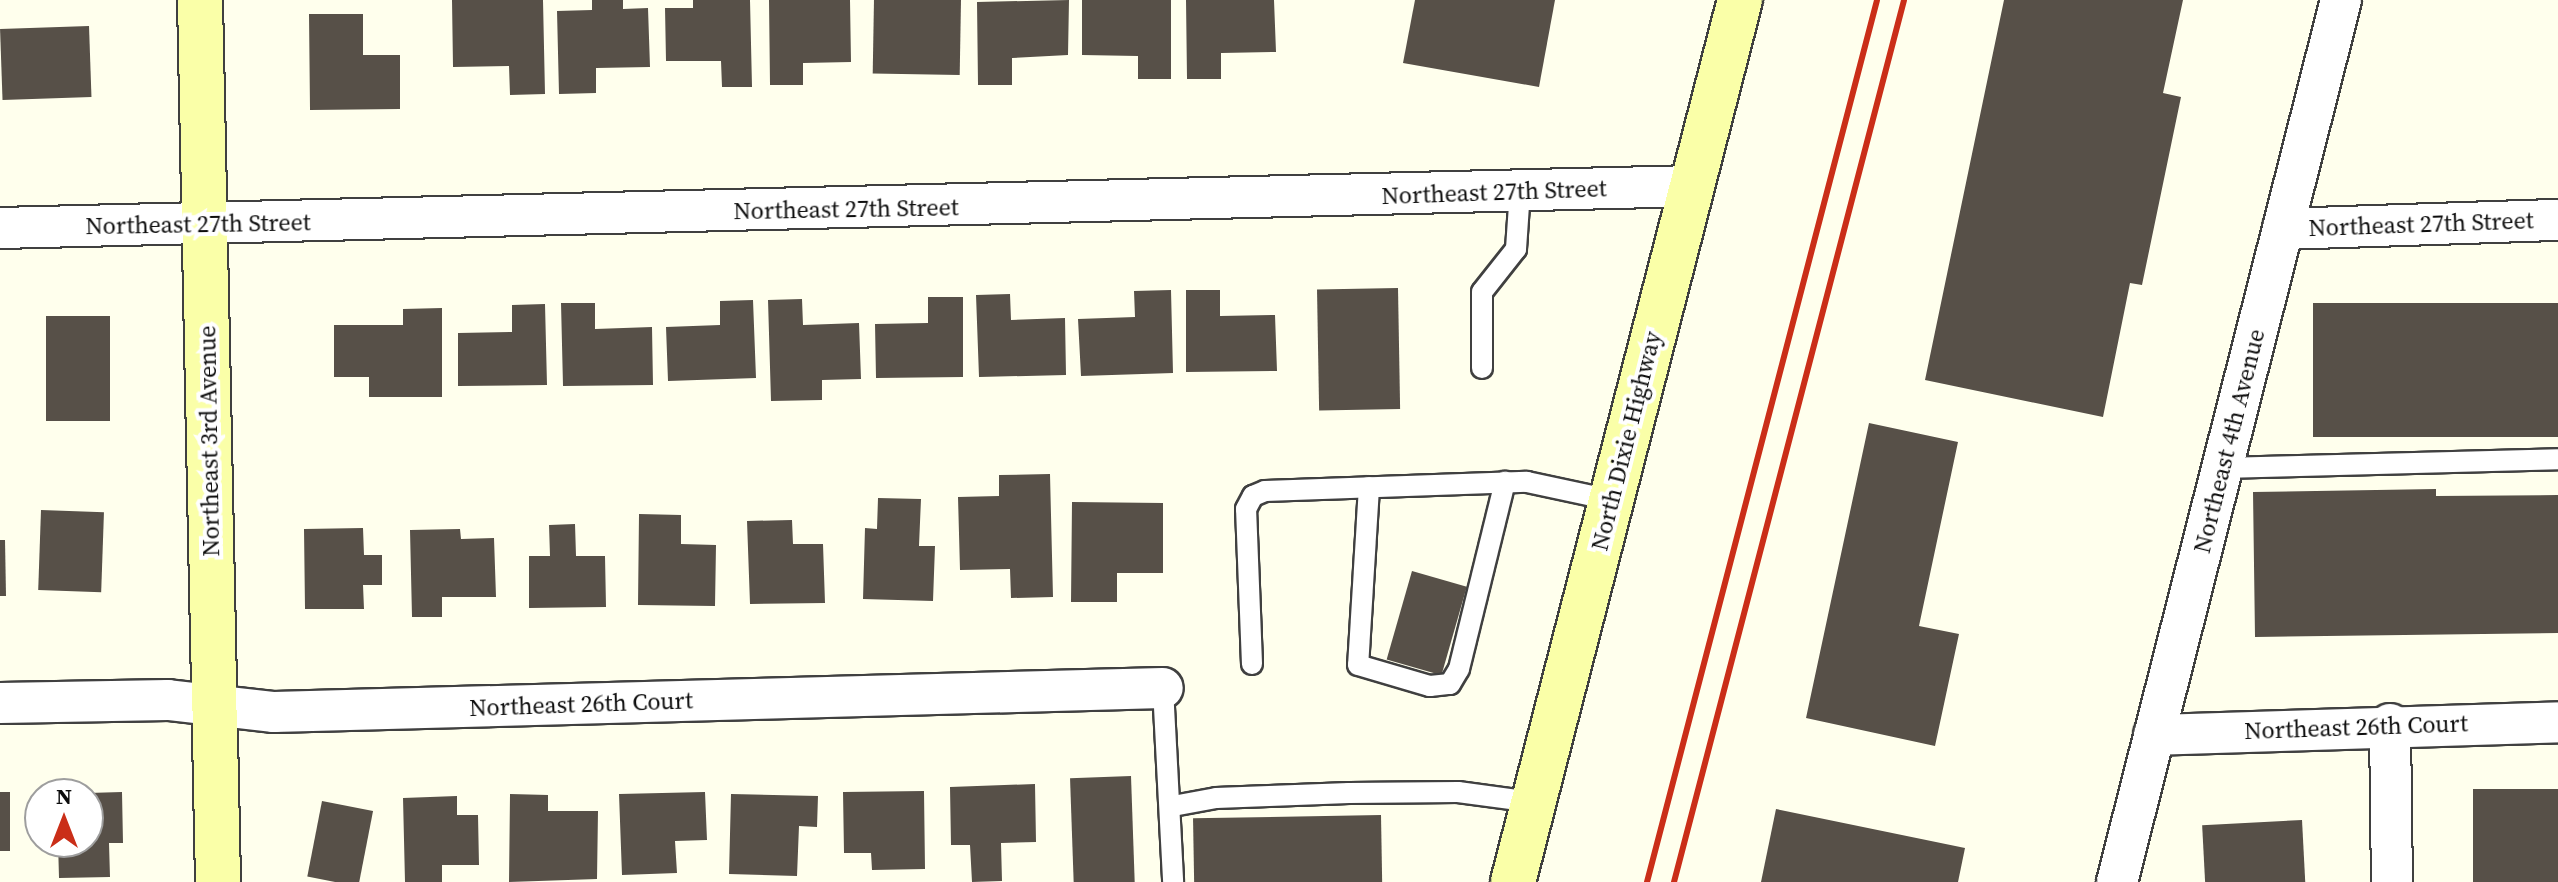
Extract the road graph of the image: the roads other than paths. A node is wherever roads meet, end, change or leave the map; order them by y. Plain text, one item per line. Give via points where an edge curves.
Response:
1 (200, 0) edge
2 (1740, 0) edge
3 (2341, 0) edge
4 (1692, 186) junction
5 (1520, 191) junction
6 (2558, 220) edge
7 (205, 225) junction
8 (0, 228) edge
9 (2283, 229) junction
10 (1482, 368) dead end
11 (2558, 459) edge
12 (2223, 468) junction
13 (1505, 482) junction
14 (1369, 487) junction
15 (1611, 500) junction
16 (1252, 664) dead end
17 (1163, 688) joint
18 (0, 703) edge
19 (214, 705) junction
20 (2558, 722) edge
21 (2390, 724) junction
22 (2154, 735) junction
23 (1533, 802) junction
24 (1173, 806) junction
25 (218, 882) edge
26 (1173, 882) edge
27 (1513, 882) edge
28 (2117, 882) edge
29 (2392, 882) edge

1 - 7 main road, Northeast 3rd Avenue
2 - 4 main road, North Dixie Highway
3 - 9 street, Northeast 4th Avenue
4 - 5 street, Northeast 27th Street
4 - 15 main road, North Dixie Highway
5 - 7 street, Northeast 27th Street
5 - 10 lane via 1516,249 1482,292
6 - 9 street, Northeast 27th Street
7 - 8 street, Northeast 27th Street
7 - 19 main road, Northeast 3rd Avenue
9 - 12 street, Northeast 4th Avenue
11 - 12 lane
12 - 22 street, Northeast 4th Avenue
13 - 14 lane
13 - 14 lane via 1459,669 1450,684 1430,686 1358,665
13 - 15 lane
14 - 16 lane via 1253,496 1246,509
15 - 23 main road, North Dixie Highway
17 - 19 street, Northeast 26th Court via 274,712
17 - 24 lane
18 - 19 street, Northeast 26th Court via 168,700
19 - 25 main road, Northeast 3rd Avenue
20 - 21 street, Northeast 26th Court
21 - 22 street, Northeast 26th Court
21 - 29 street
22 - 28 street, Northeast 4th Avenue
23 - 24 lane via 1458,792 1349,793 1216,798
23 - 27 main road, North Dixie Highway
24 - 26 lane

